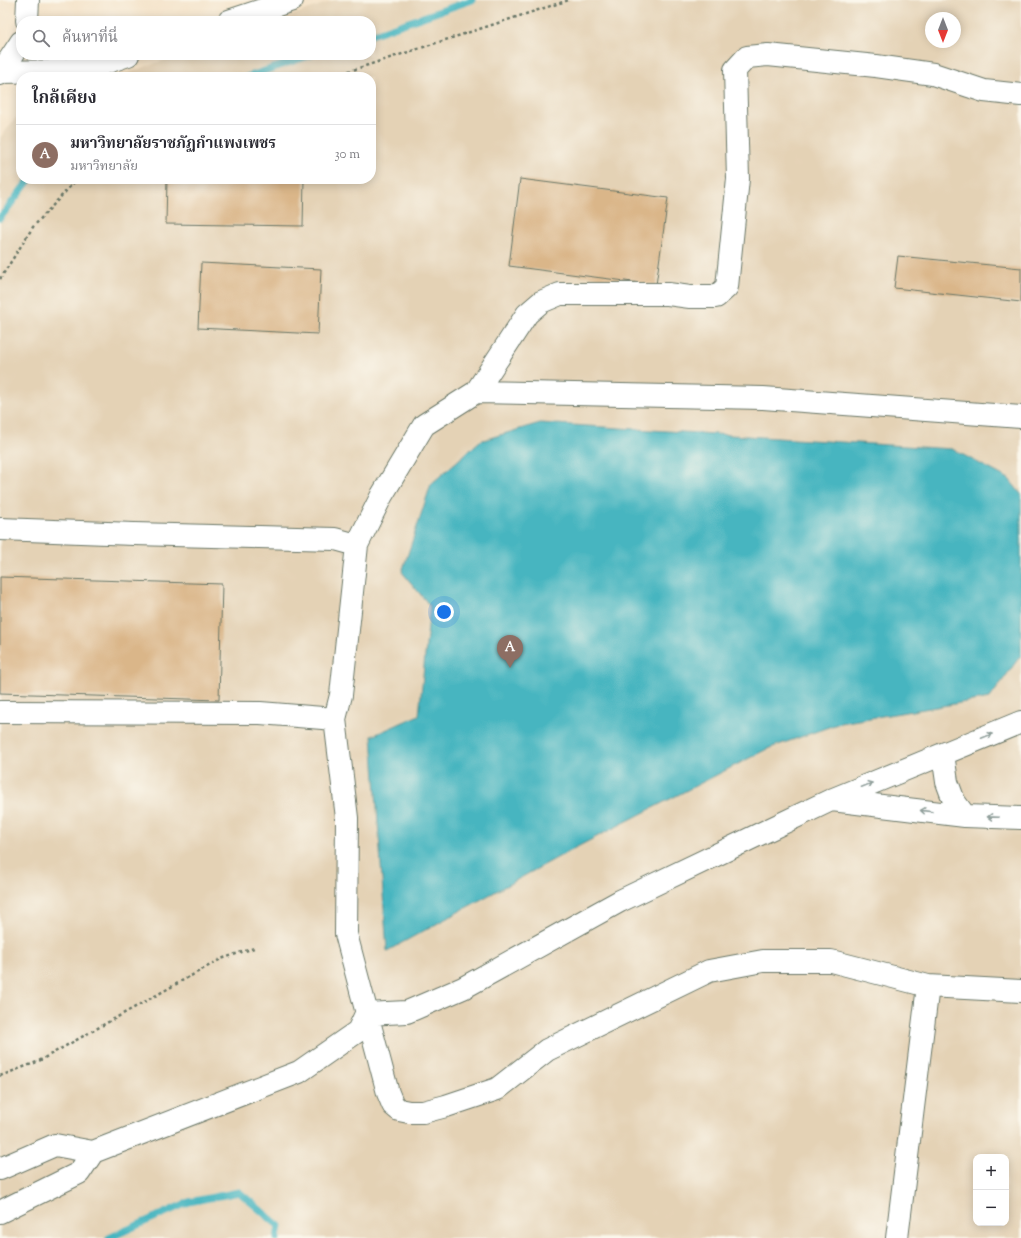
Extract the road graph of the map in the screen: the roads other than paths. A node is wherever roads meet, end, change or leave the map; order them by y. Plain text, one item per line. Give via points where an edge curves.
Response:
1 (28, 0) edge
2 (292, 0) edge
3 (27, 16) edge
4 (244, 16) edge
5 (16, 50) edge
6 (113, 60) edge
7 (16, 72) edge
8 (26, 72) edge
9 (1, 73) edge
10 (1021, 95) edge
11 (476, 392) junction
12 (1021, 417) edge
13 (0, 529) edge
14 (357, 545) junction
15 (0, 712) edge
16 (335, 719) junction
17 (1021, 722) edge
18 (942, 754) junction
19 (831, 800) junction
20 (965, 816) junction
21 (1021, 818) edge
22 (928, 986) junction
23 (1021, 991) edge
24 (366, 1014) junction
25 (93, 1152) junction
26 (0, 1169) edge
27 (0, 1212) edge
28 (898, 1238) edge

1 - 3 street
2 - 4 street
5 - 9 street
6 - 8 street via 96,66
7 - 9 street
10 - 11 street via 984,91 933,74 876,66 768,56 747,57 735,70 738,179 728,287 716,297 668,294 560,294 541,302 527,314
11 - 12 street via 763,398
11 - 14 street via 424,425 382,495
13 - 14 street via 335,539
14 - 16 street via 341,695
15 - 16 street via 260,713
16 - 24 street via 347,818 346,934
18 -> 17 street
19 -> 18 street
18 - 20 street via 947,782 954,801
20 -> 19 street
19 - 24 street via 620,901 463,988 407,1012
21 -> 20 street
22 - 23 street
22 - 24 street via 831,962 764,962 709,971 547,1050 497,1089 423,1112 399,1110 394,1105 388,1093
22 - 28 street
24 - 25 street via 358,1031 299,1072
25 - 26 street via 55,1145
25 - 27 street via 79,1173

